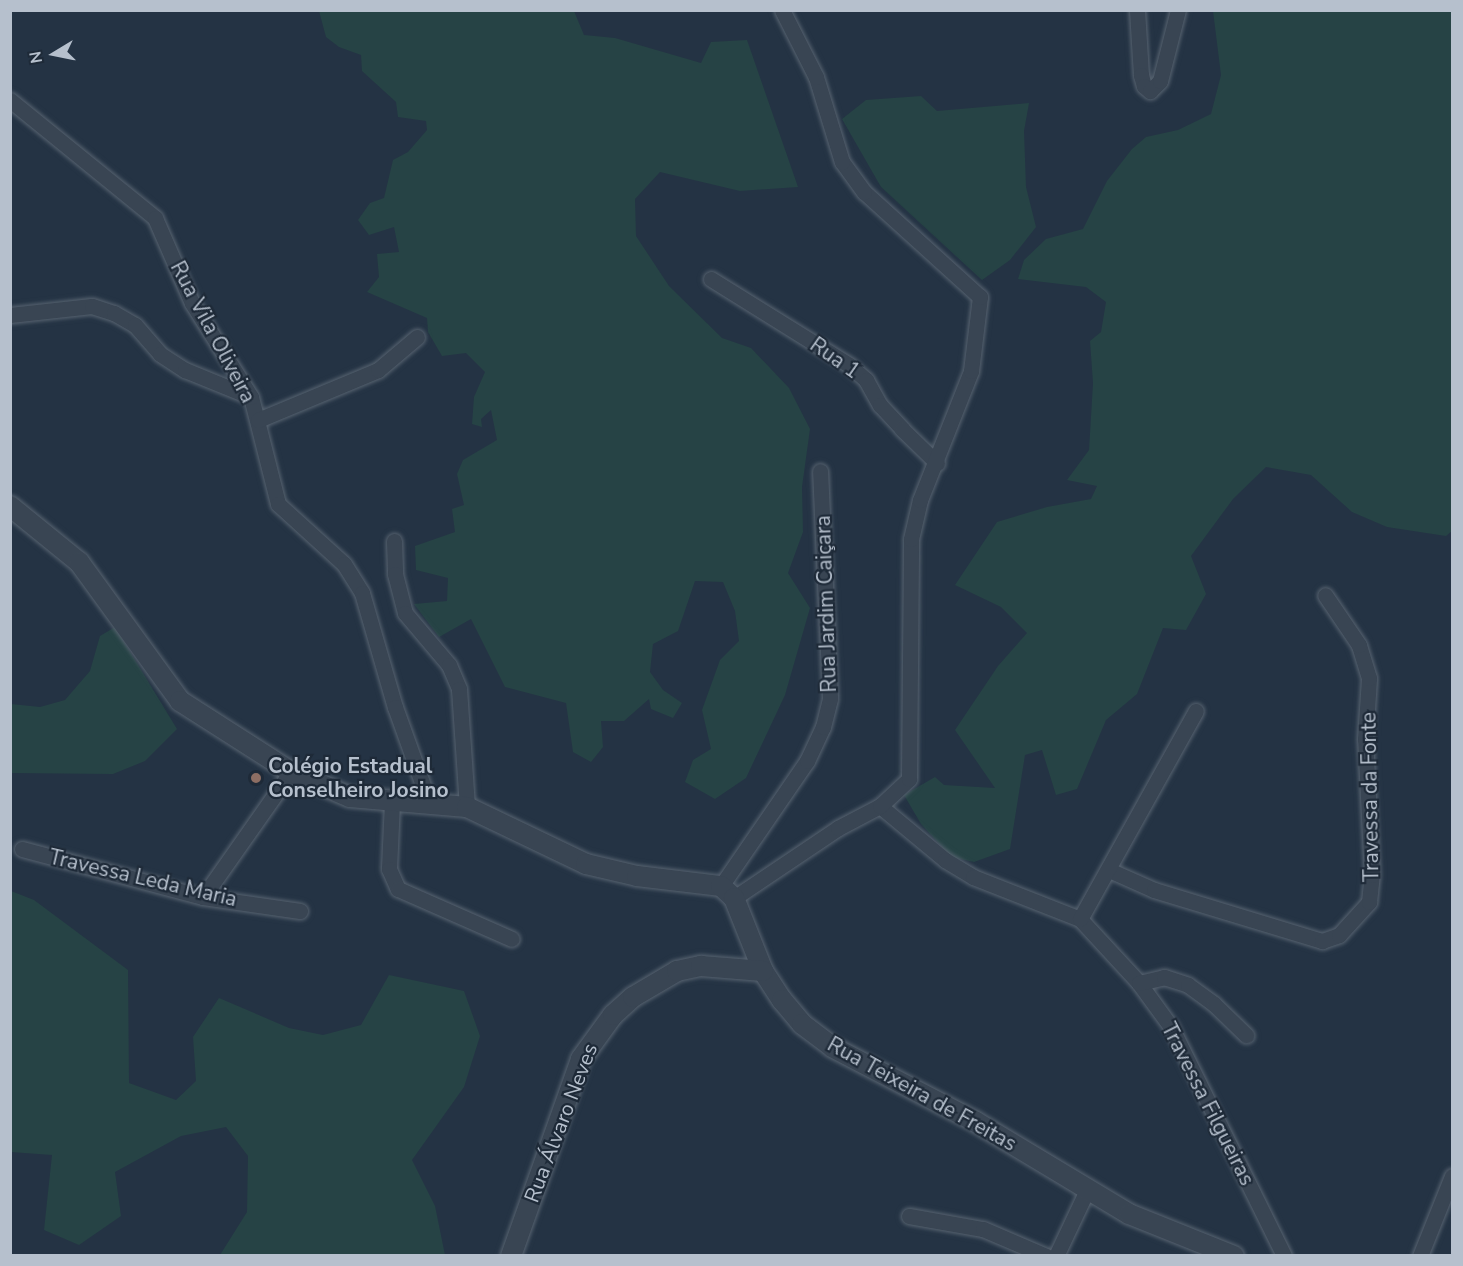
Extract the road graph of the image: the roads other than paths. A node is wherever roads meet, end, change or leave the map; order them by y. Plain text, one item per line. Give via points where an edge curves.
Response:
1 (782, 10) edge
2 (1137, 10) edge
3 (1178, 10) edge
4 (10, 99) edge
5 (711, 279) dead end
6 (10, 315) edge
7 (417, 337) dead end
8 (251, 397) junction
9 (258, 420) junction
10 (937, 463) junction
11 (819, 471) dead end
12 (10, 506) edge
13 (394, 541) dead end
14 (1326, 595) dead end
15 (1196, 711) dead end
16 (291, 772) junction
17 (392, 802) junction
18 (430, 805) junction
19 (880, 806) junction
20 (467, 807) junction
21 (22, 849) dead end
22 (1109, 870) junction
23 (727, 892) junction
24 (203, 897) junction
25 (300, 911) dead end
26 (1080, 919) junction
27 (512, 939) dead end
28 (763, 971) junction
29 (1139, 983) junction
30 (1246, 1035) dead end
31 (1452, 1176) edge
32 (1088, 1190) junction
33 (909, 1216) dead end
34 (511, 1256) edge
35 (1046, 1256) edge
36 (1056, 1256) edge
37 (1234, 1256) edge
38 (1284, 1256) edge
39 (1419, 1256) edge

1 - 10 street via 816,77 842,162 864,192 981,297 971,371
2 - 3 street via 1141,75 1150,91 1160,81
4 - 8 street, Rua Vila Oliveira via 155,218 192,303
5 - 10 street, Rua 1 via 849,365 866,380 880,405
6 - 8 street via 92,306 114,313 135,325 160,354 185,370
7 - 9 street, Rua Vila Oliveira via 378,370
8 - 9 street, Rua Vila Oliveira
9 - 18 street, Rua Vila Oliveira via 278,504 344,564 362,593 395,707
10 - 19 street via 920,500 911,539 909,779
11 - 23 street, Rua Jardim Caiçara via 830,698 823,727 807,761
12 - 16 street via 80,562 180,701
13 - 20 street via 395,574 405,613 449,665 459,689
14 - 22 street, Travessa da Fonte via 1359,645 1369,678 1365,739 1372,875 1369,902 1339,935 1322,941 1154,890
15 - 22 street
16 - 17 street via 350,796
16 - 24 street
17 - 18 street
17 - 27 street via 389,869 398,889
18 - 20 street
19 - 23 street
19 - 26 street, Travessa Filgueiras via 945,860 973,877
20 - 23 street via 586,864
21 - 24 street, Travessa Leda Maria
22 - 26 street
23 - 28 street, Rua Teixeira de Freitas
24 - 25 street, Travessa Leda Maria
26 - 29 street, Travessa Filgueiras
28 - 32 street, Rua Teixeira de Freitas via 802,1024 832,1047 976,1122
28 - 34 street, Rua Álvaro Neves via 700,966 677,971 633,997 613,1015 581,1059
29 - 30 street via 1164,977 1188,985
29 - 38 street, Travessa Filgueiras via 1171,1027
31 - 39 street
32 - 36 street
32 - 37 street, Rua Teixeira de Freitas via 1129,1214
33 - 35 street via 983,1228

